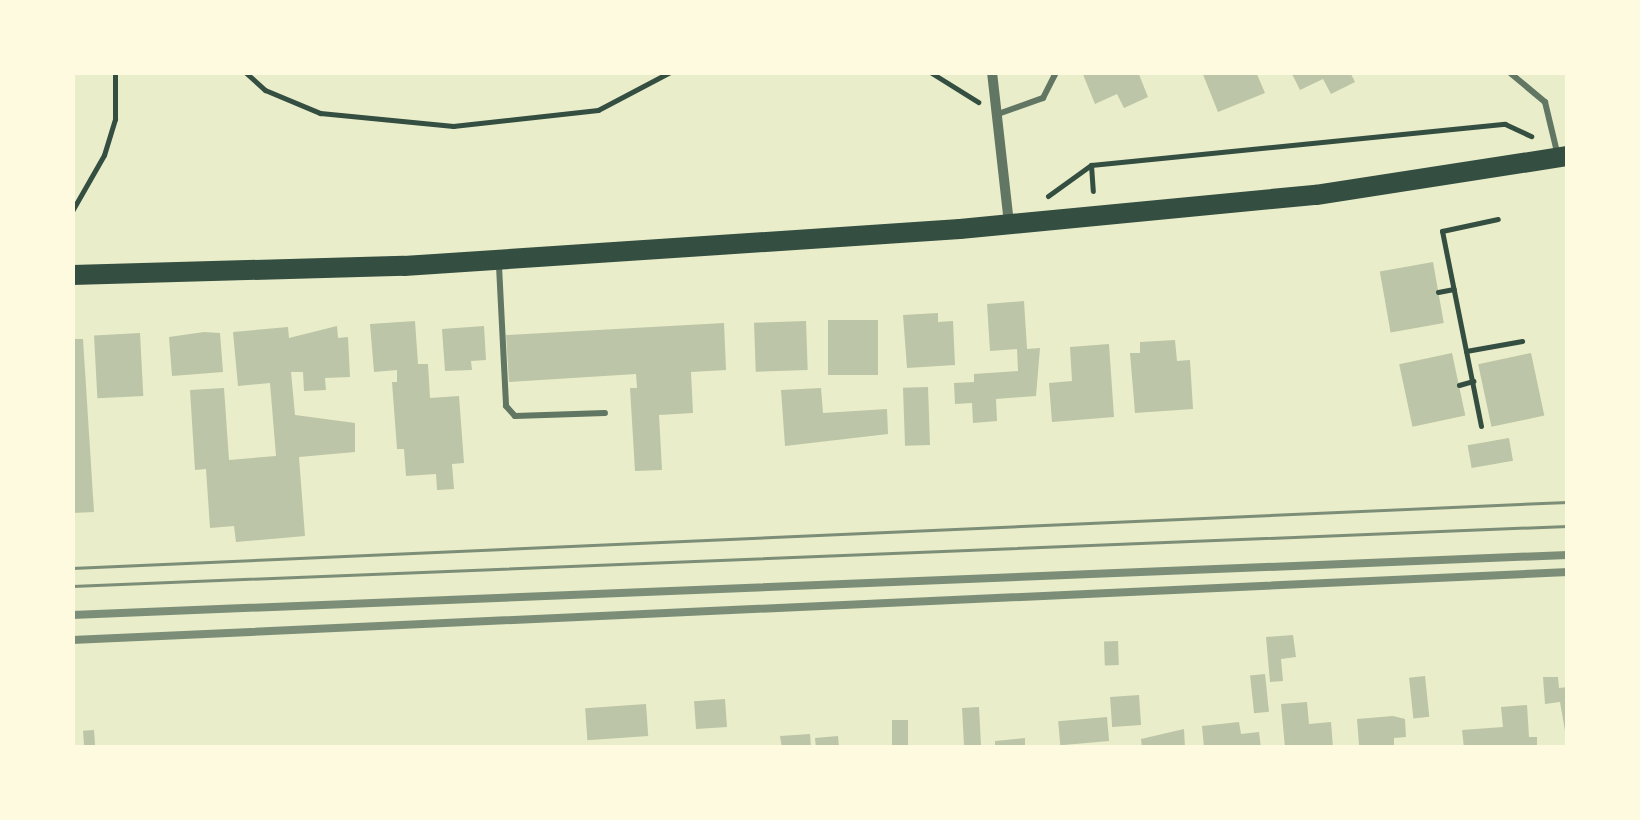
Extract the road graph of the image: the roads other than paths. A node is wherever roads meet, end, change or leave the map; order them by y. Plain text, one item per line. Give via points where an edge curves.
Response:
1 (992, 72) edge
2 (1056, 72) edge
3 (1509, 72) edge
4 (998, 114) junction
5 (1563, 157) edge
6 (1010, 225) junction
7 (498, 260) junction
8 (72, 275) edge
9 (605, 413) dead end

1 - 4 street
2 - 4 lane via 1044,98
3 - 5 lane via 1546,102
4 - 6 street
5 - 6 main road via 1316,195
6 - 7 main road
7 - 8 main road
7 - 9 lane via 506,406 515,416

